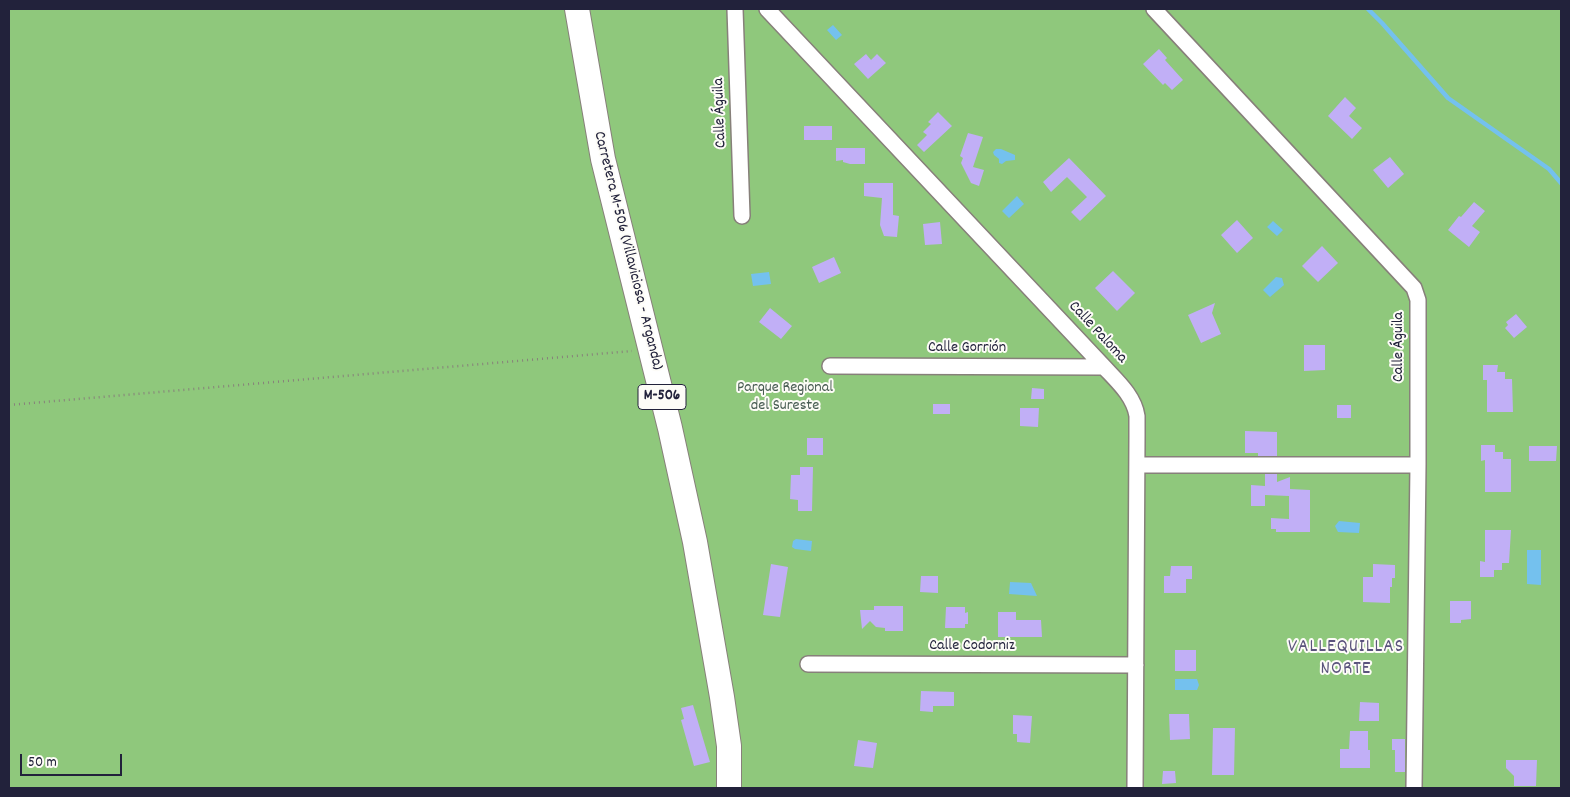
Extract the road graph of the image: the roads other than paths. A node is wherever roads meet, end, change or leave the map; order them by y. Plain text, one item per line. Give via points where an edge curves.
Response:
1 (577, 9) edge
2 (735, 9) edge
3 (768, 9) edge
4 (1154, 9) edge
5 (742, 216) dead end
6 (830, 366) dead end
7 (1104, 367) junction
8 (1137, 465) junction
9 (1418, 465) junction
10 (808, 664) dead end
11 (1136, 666) junction
12 (729, 788) edge
13 (1135, 788) edge
14 (1414, 788) edge

1 - 12 main road, Carretera M-506 (Villaviciosa - Arganda) / M-506 via 603,159 684,486 722,697 729,746
2 - 5 street, Calle Águila
3 - 7 street, Calle Paloma
4 - 9 street, Calle Águila via 1414,288 1418,300
6 - 7 street, Calle Gorrión
7 - 8 street, Calle Paloma via 1134,406
8 - 9 street
8 - 11 street, Calle Paloma
9 - 14 street, Calle Águila
10 - 11 street, Calle Codorniz
11 - 13 street, Calle Paloma

